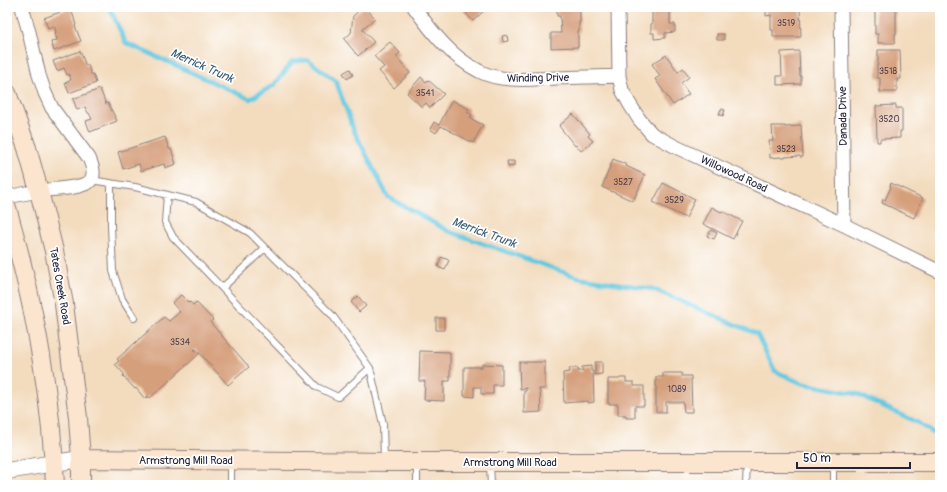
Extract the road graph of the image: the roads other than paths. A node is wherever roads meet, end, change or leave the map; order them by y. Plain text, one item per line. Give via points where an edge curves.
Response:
1 (22, 7) edge
2 (414, 7) edge
3 (618, 7) edge
4 (841, 7) edge
5 (619, 76) junction
6 (7, 93) edge
7 (91, 180) junction
8 (111, 184) junction
9 (39, 191) junction
10 (167, 195) junction
11 (7, 197) edge
12 (7, 208) edge
13 (844, 225) junction
14 (265, 248) junction
15 (940, 272) edge
16 (222, 288) junction
17 (134, 318) dead end
18 (370, 368) junction
19 (81, 459) junction
20 (231, 460) junction
21 (384, 462) junction
22 (417, 462) junction
23 (490, 462) junction
24 (747, 462) junction
25 (833, 462) junction
26 (940, 462) edge
27 (54, 463) junction
28 (7, 471) edge
29 (232, 484) edge
30 (55, 485) edge
31 (81, 485) edge
32 (417, 485) edge
33 (491, 485) edge
34 (746, 485) edge
35 (833, 485) edge

1 - 7 street via 45,93 52,108 89,158 93,166
2 - 5 street, Winding Drive via 445,47 479,72 500,78 531,79
3 - 5 street, Willowood Road
4 - 13 street, Danada Drive
5 - 13 street, Willowood Road via 622,90 629,103 652,134
6 - 9 main road, Tates Creek Road
7 - 8 lane
7 - 9 street via 78,186
8 - 10 lane
8 - 17 lane via 112,270 122,298
9 - 11 street
9 - 19 main road, Tates Creek Road via 64,304
10 - 14 lane via 196,202 250,233
10 - 16 lane via 164,222 173,237
12 - 27 main road via 37,332 47,392
13 - 15 street, Willowood Road
14 - 16 lane
14 - 18 lane via 332,315
16 - 18 lane via 317,387 338,397
18 - 21 lane via 383,424
19 - 20 main road, Armstrong Mill Road
19 - 27 street
19 - 31 main road, Tates Creek Road
20 - 21 main road, Armstrong Mill Road
20 - 29 lane
21 - 22 main road, Armstrong Mill Road
22 - 23 main road, Armstrong Mill Road
22 - 32 lane
23 - 24 main road, Armstrong Mill Road
23 - 33 lane
24 - 25 main road, Armstrong Mill Road
24 - 34 lane
25 - 26 main road, Armstrong Mill Road
25 - 35 lane
27 - 28 street
27 - 30 main road

